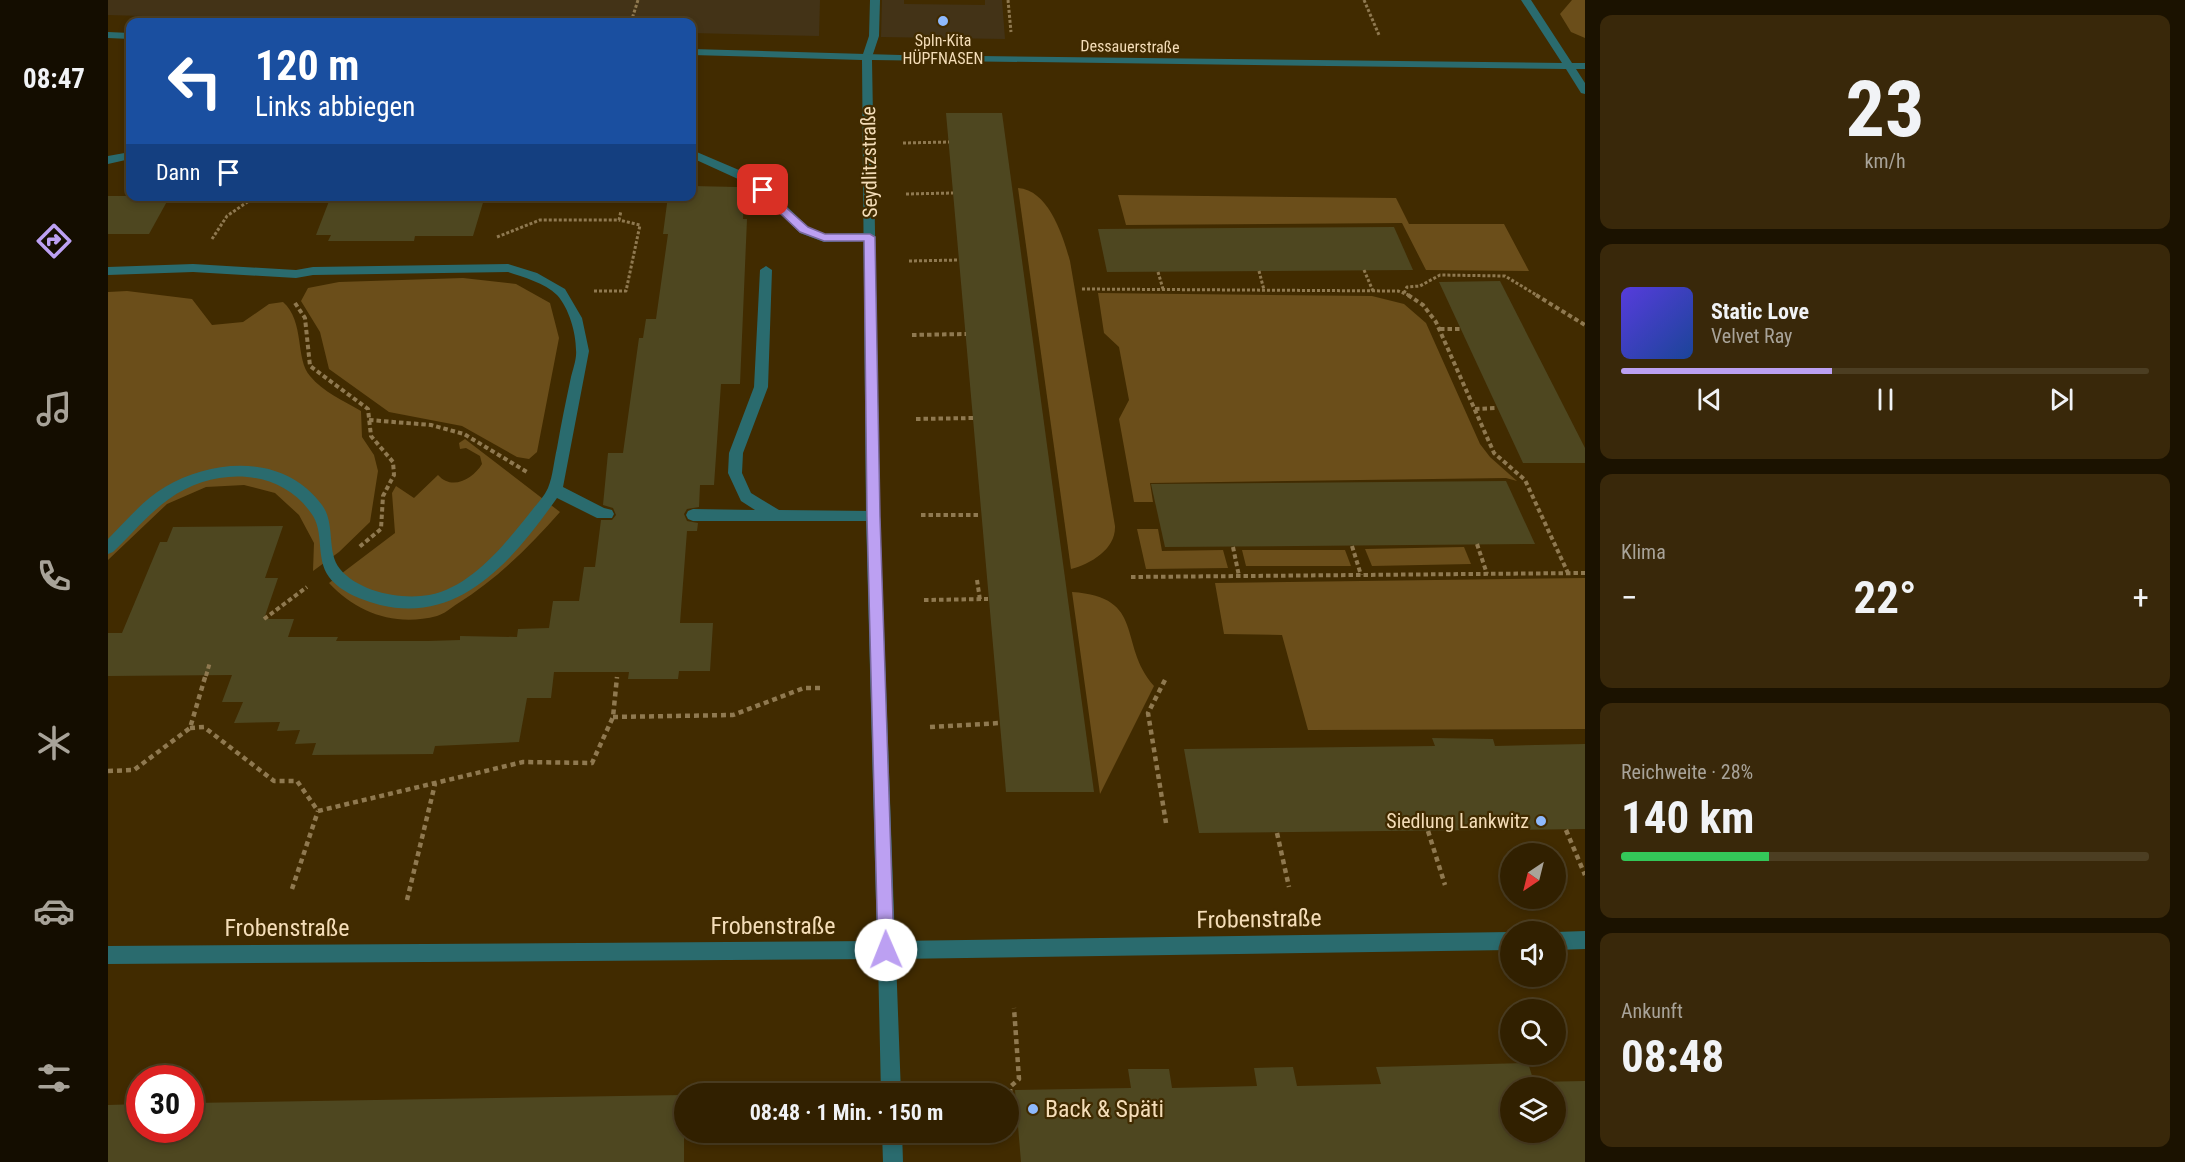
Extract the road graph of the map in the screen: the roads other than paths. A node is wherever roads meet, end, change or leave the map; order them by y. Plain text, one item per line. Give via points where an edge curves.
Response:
1 (875, 0) edge
2 (1526, 0) edge
3 (108, 35) edge
4 (126, 36) edge
5 (696, 52) edge
6 (867, 57) junction
7 (1569, 66) junction
8 (1585, 66) edge
9 (1585, 92) edge
10 (696, 156) edge
11 (126, 157) edge
12 (108, 160) edge
13 (870, 237) junction
14 (766, 270) dead end
15 (108, 271) edge
16 (555, 490) junction
17 (607, 514) dead end
18 (693, 515) dead end
19 (777, 516) junction
20 (873, 517) junction
21 (108, 548) edge
22 (1585, 940) edge
23 (1500, 941) edge
24 (1566, 941) edge
25 (886, 950) junction
26 (108, 955) edge
27 (891, 1083) edge
28 (892, 1143) edge
29 (893, 1162) edge

1 - 6 street, Seydlitzstraße via 874,36
2 - 7 street
3 - 4 street
5 - 6 street, Dessauerstraße
6 - 7 street, Dessauerstraße
6 - 13 street, Seydlitzstraße
7 - 8 street, Dessauerstraße
7 - 9 street
10 - 13 street via 763,190 804,230 824,238
11 - 12 street
13 - 20 street, Seydlitzstraße
14 - 19 street via 761,387 736,453 735,473 746,497
15 - 16 street via 193,268 296,274 508,268 533,276 561,292 576,318 583,351
16 - 17 street
16 - 21 street via 520,538 466,588 427,604 391,604 344,582 332,569 325,526 317,508 290,485 254,470 212,474 171,490
18 - 19 street
19 - 20 street
20 - 25 street, Seydlitzstraße
22 - 24 street
23 - 25 street, Frobenstraße
25 - 26 street, Frobenstraße
25 - 27 street, Seydlitzstraße
28 - 29 street

